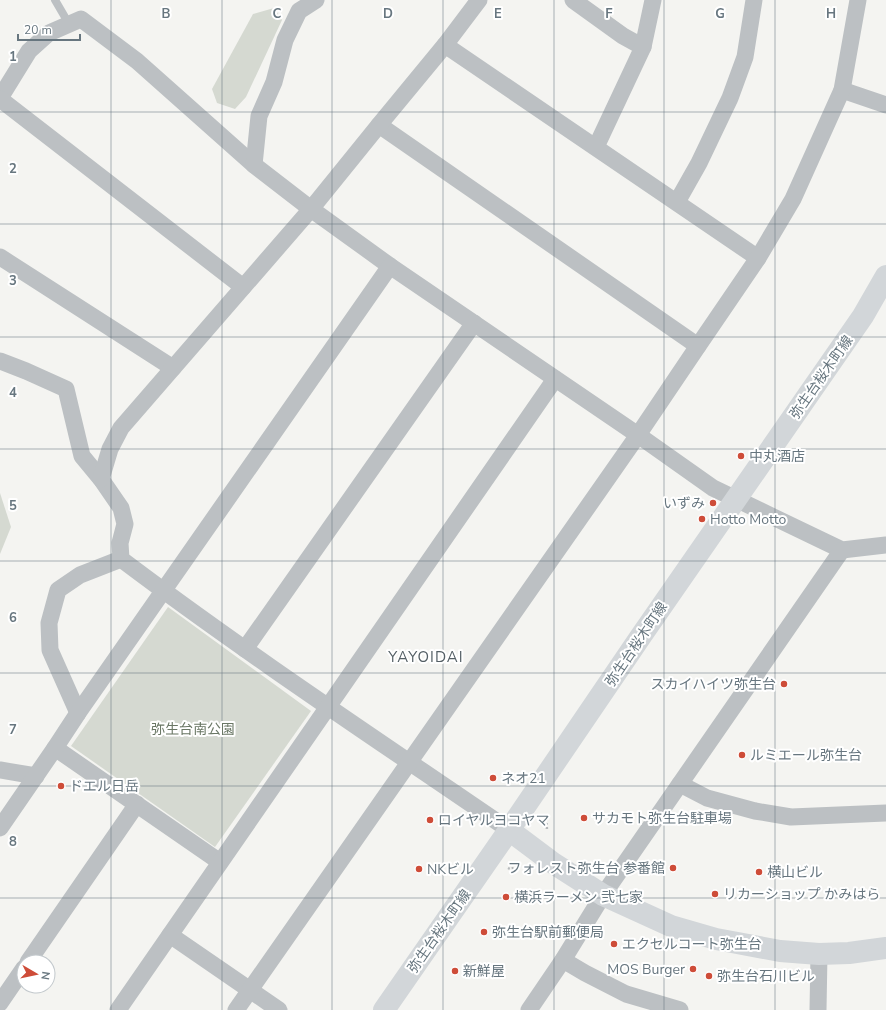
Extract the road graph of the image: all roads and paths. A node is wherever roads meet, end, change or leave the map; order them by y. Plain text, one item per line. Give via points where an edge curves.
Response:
1 (55, 0) edge
2 (316, 0) edge
3 (478, 0) edge
4 (573, 0) edge
5 (653, 0) edge
6 (754, 0) edge
7 (858, 0) edge
8 (69, 24) junction
9 (445, 46) junction
10 (643, 47) junction
11 (842, 90) junction
12 (0, 98) edge
13 (886, 105) edge
14 (379, 125) junction
15 (596, 147) junction
16 (254, 165) junction
17 (677, 202) junction
18 (311, 209) junction
19 (0, 257) edge
20 (758, 258) junction
21 (390, 266) junction
22 (886, 276) edge
23 (243, 288) junction
24 (474, 323) junction
25 (698, 346) junction
26 (0, 361) edge
27 (174, 368) junction
28 (555, 379) junction
29 (638, 435) junction
30 (101, 479) junction
31 (736, 499) junction
32 (886, 545) edge
33 (842, 550) junction
34 (121, 559) junction
35 (164, 591) junction
36 (245, 649) junction
37 (327, 707) junction
38 (78, 713) junction
39 (55, 748) junction
40 (410, 762) junction
41 (0, 770) edge
42 (36, 776) junction
43 (680, 784) junction
44 (528, 802) junction
45 (137, 804) junction
46 (886, 813) edge
47 (0, 828) edge
48 (509, 830) junction
49 (552, 834) dead end
50 (220, 862) junction
51 (603, 895) junction
52 (170, 935) junction
53 (886, 948) edge
54 (34, 954) edge
55 (819, 954) junction
56 (563, 960) junction
57 (16, 980) edge
58 (250, 990) junction
59 (0, 1003) edge
60 (118, 1010) edge
61 (236, 1010) edge
62 (279, 1010) edge
63 (384, 1010) edge
64 (529, 1010) edge
65 (680, 1010) edge
66 (818, 1010) edge

1 - 8 lane
2 - 16 street via 299,11 285,40 274,82 259,116
3 - 9 street
4 - 10 street via 623,36
5 - 10 street
6 - 17 street via 745,58 730,98 700,163
7 - 11 street
8 - 12 street via 50,33 29,51
8 - 16 street via 81,19 137,60
9 - 14 street
9 - 15 street
10 - 15 street
11 - 13 street
11 - 20 street via 793,199
12 - 23 street
14 - 18 street
14 - 25 street
15 - 17 street
16 - 18 street
17 - 20 street
18 - 21 street
18 - 23 street
19 - 27 street
20 - 25 street
21 - 24 street
21 - 35 street
22 - 31 main road, 弥生台桜木町線 via 864,316
23 - 27 street
24 - 28 street
24 - 36 street
25 - 29 street
26 - 30 street via 66,389 82,456
27 - 30 street via 121,428 110,449
28 - 29 street
28 - 37 street
29 - 31 street via 713,488
29 - 40 street
30 - 34 street via 121,508 125,524 120,543
31 - 33 street
31 - 44 main road, 弥生台桜木町線
32 - 33 street
33 - 43 street
34 - 35 street
34 - 38 street via 80,575 58,590 49,623 50,650
35 - 36 street
35 - 38 street
36 - 37 street
37 - 40 street
37 - 50 street
38 - 39 street
39 - 42 street
39 - 45 street
40 - 48 street
40 - 58 street
41 - 42 street
42 - 47 street
43 - 46 street via 707,798 755,811 791,817
43 - 51 street
44 - 48 main road, 弥生台桜木町線
44 - 49 path via 546,813 546,830
45 - 50 street
45 - 54 street
48 - 51 main road via 553,863
48 - 63 main road, 弥生台桜木町線
50 - 52 street
51 - 55 main road via 671,926 716,939 780,951
51 - 56 street
52 - 58 street
52 - 60 street
53 - 55 main road
55 - 66 street
56 - 64 street
56 - 65 street via 626,994
57 - 59 street
58 - 61 street
58 - 62 street

